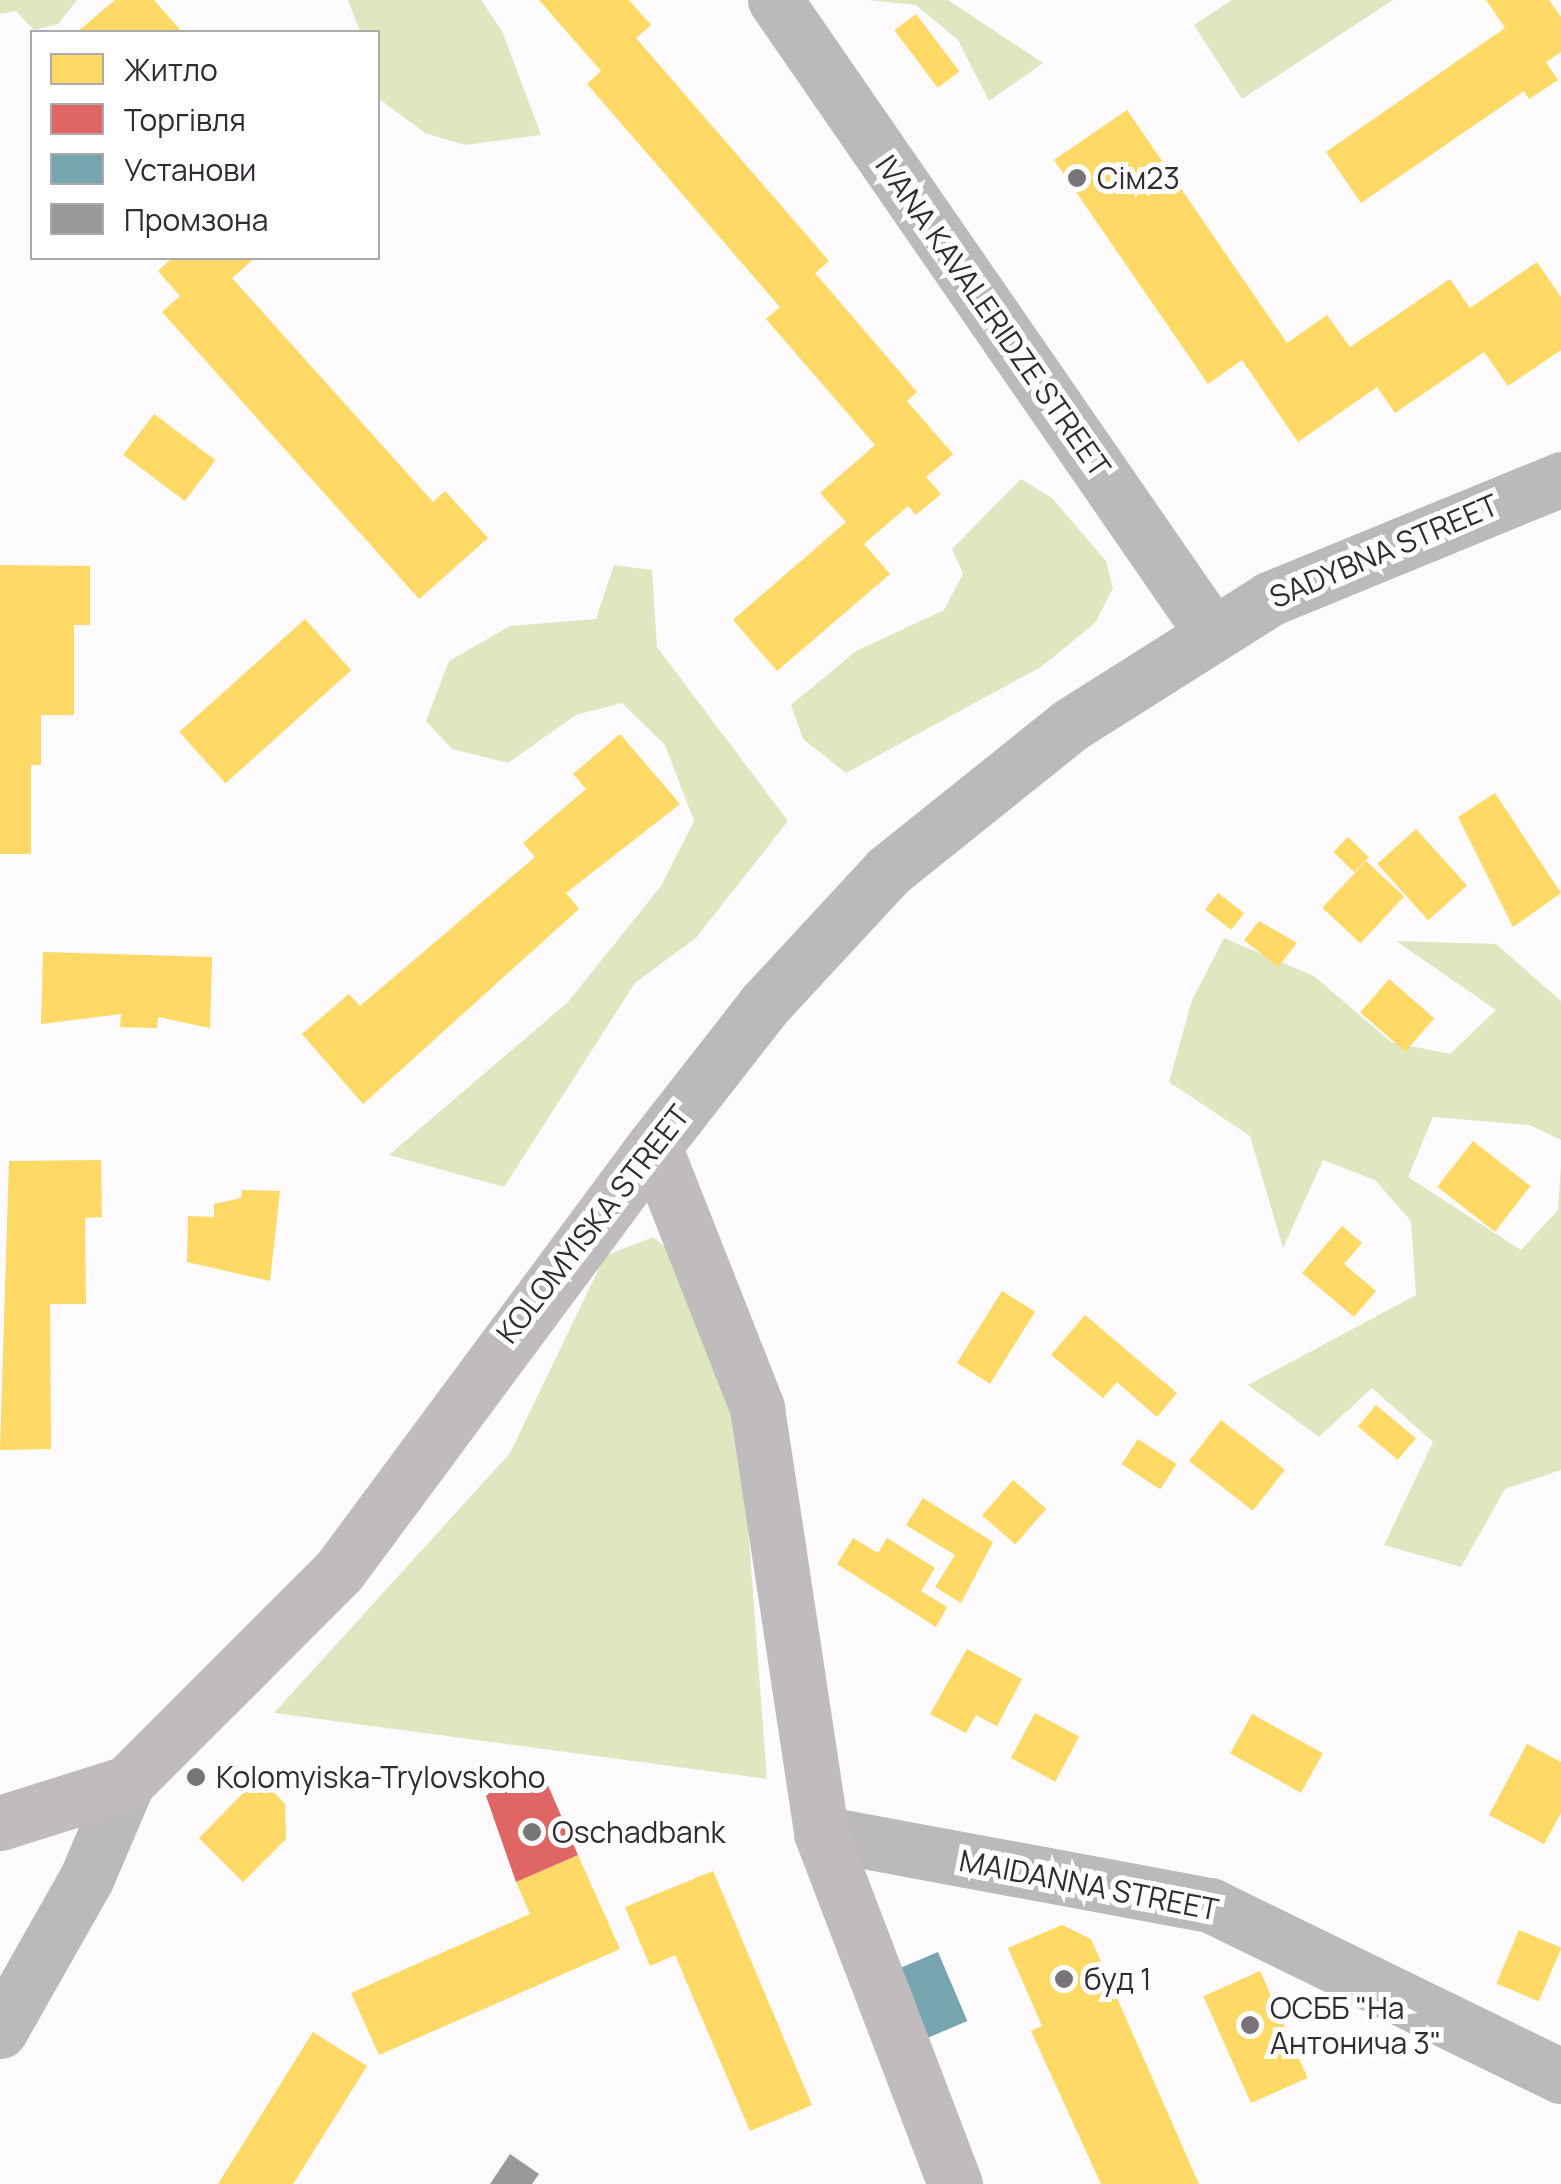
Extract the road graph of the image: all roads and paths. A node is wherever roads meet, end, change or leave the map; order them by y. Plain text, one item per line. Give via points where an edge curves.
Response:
1 (775, 0) edge
2 (1561, 480) edge
3 (1212, 632) junction
4 (654, 1146) junction
5 (128, 1783) junction
6 (0, 1823) edge
7 (821, 1833) junction
8 (0, 2031) edge
9 (1561, 2076) edge
10 (955, 2184) edge

1 - 3 street, IVANA KAVALERIDZE STREET
2 - 3 street, SADYBNA STREET via 1380,547
3 - 4 street, KOLOMYISKA STREET via 1070,725 888,871 764,1004
4 - 5 main road, KOLOMYISKA STREET via 338,1571
4 - 7 main road via 757,1408
5 - 6 main road, KOLOMYISKA STREET
5 - 8 street via 87,1877
7 - 9 street, MAIDANNA STREET via 1210,1905
7 - 10 main road

